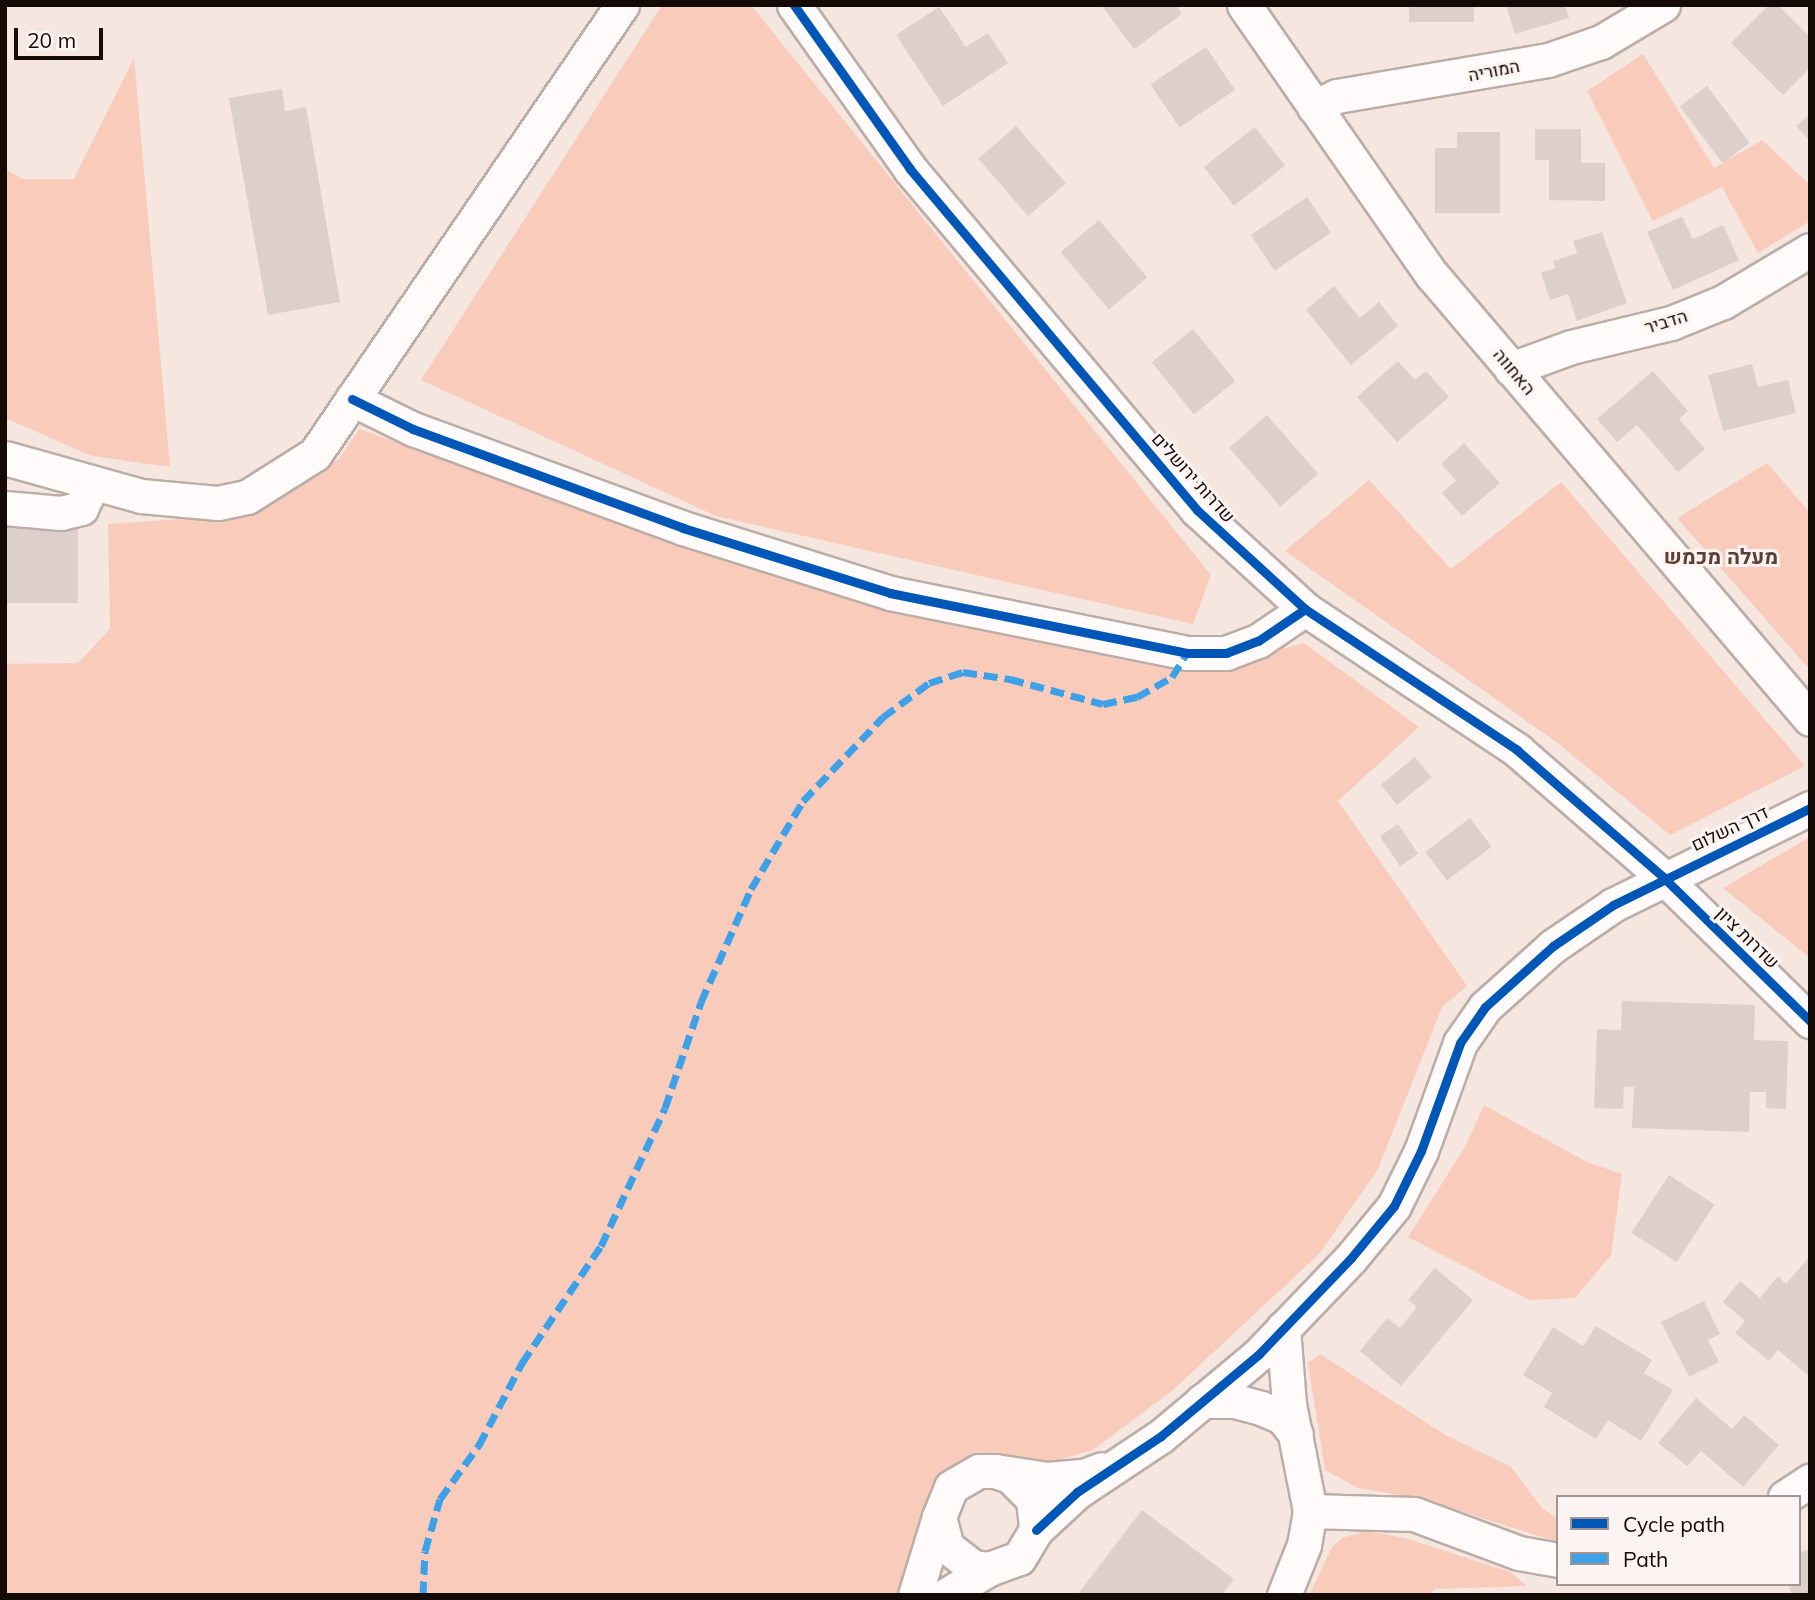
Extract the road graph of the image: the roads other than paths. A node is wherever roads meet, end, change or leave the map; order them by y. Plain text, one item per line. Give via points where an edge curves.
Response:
1 (622, 5) edge
2 (794, 5) edge
3 (1244, 5) edge
4 (1663, 5) edge
5 (1314, 107) junction
6 (1810, 250) edge
7 (1511, 369) junction
8 (352, 398) junction
9 (5, 457) edge
10 (93, 483) junction
11 (5, 508) edge
12 (1305, 609) junction
13 (1810, 719) edge
14 (1810, 808) edge
15 (1663, 877) junction
16 (1810, 1021) edge
17 (1283, 1328) junction
18 (1202, 1401) junction
19 (1296, 1434) junction
20 (1114, 1464) junction
21 (995, 1471) junction
22 (1810, 1481) edge
23 (1788, 1495) edge
24 (1310, 1511) junction
25 (939, 1517) junction
26 (1036, 1530) junction
27 (1556, 1560) edge
28 (989, 1569) junction
29 (915, 1595) edge
30 (946, 1595) edge
31 (1284, 1595) edge

1 - 8 street
2 - 12 street, שדרות ירושלים via 903,159 1196,510
3 - 5 street, האחווה
4 - 5 street, המוריה via 1601,42 1548,60 1337,96
5 - 7 street, האחווה via 1432,275
6 - 7 street, הדביר via 1723,302 1671,323 1571,347
7 - 13 street, האחווה
8 - 10 street via 315,454 247,497 182,503
8 - 12 street via 413,429 671,523 890,593 1187,653 1226,653 1258,641
9 - 10 street
10 - 11 street via 81,508 61,513
12 - 15 street, שדרות ירושלים via 1517,750
14 - 15 street, דרך השלום
15 - 16 street, שדרות ציון
15 - 17 street, דרך השלום via 1553,946 1485,1007 1460,1043 1421,1152 1394,1206
17 - 18 street, דרך השלום
17 - 19 street
18 - 19 street via 1235,1401 1261,1408 1282,1417
18 - 20 street, דרך השלום via 1161,1436
19 - 24 street
20 - 21 street via 1084,1476 1047,1479
20 - 26 street
21 - 25 street via 963,1477 942,1501
21 - 26 street via 1017,1480 1033,1499
22 - 23 street
24 - 27 street via 1414,1514 1519,1553
24 - 31 street via 1304,1545
25 - 28 street via 947,1547 973,1567
25 - 29 street
26 - 28 street via 1019,1558
28 - 30 street

